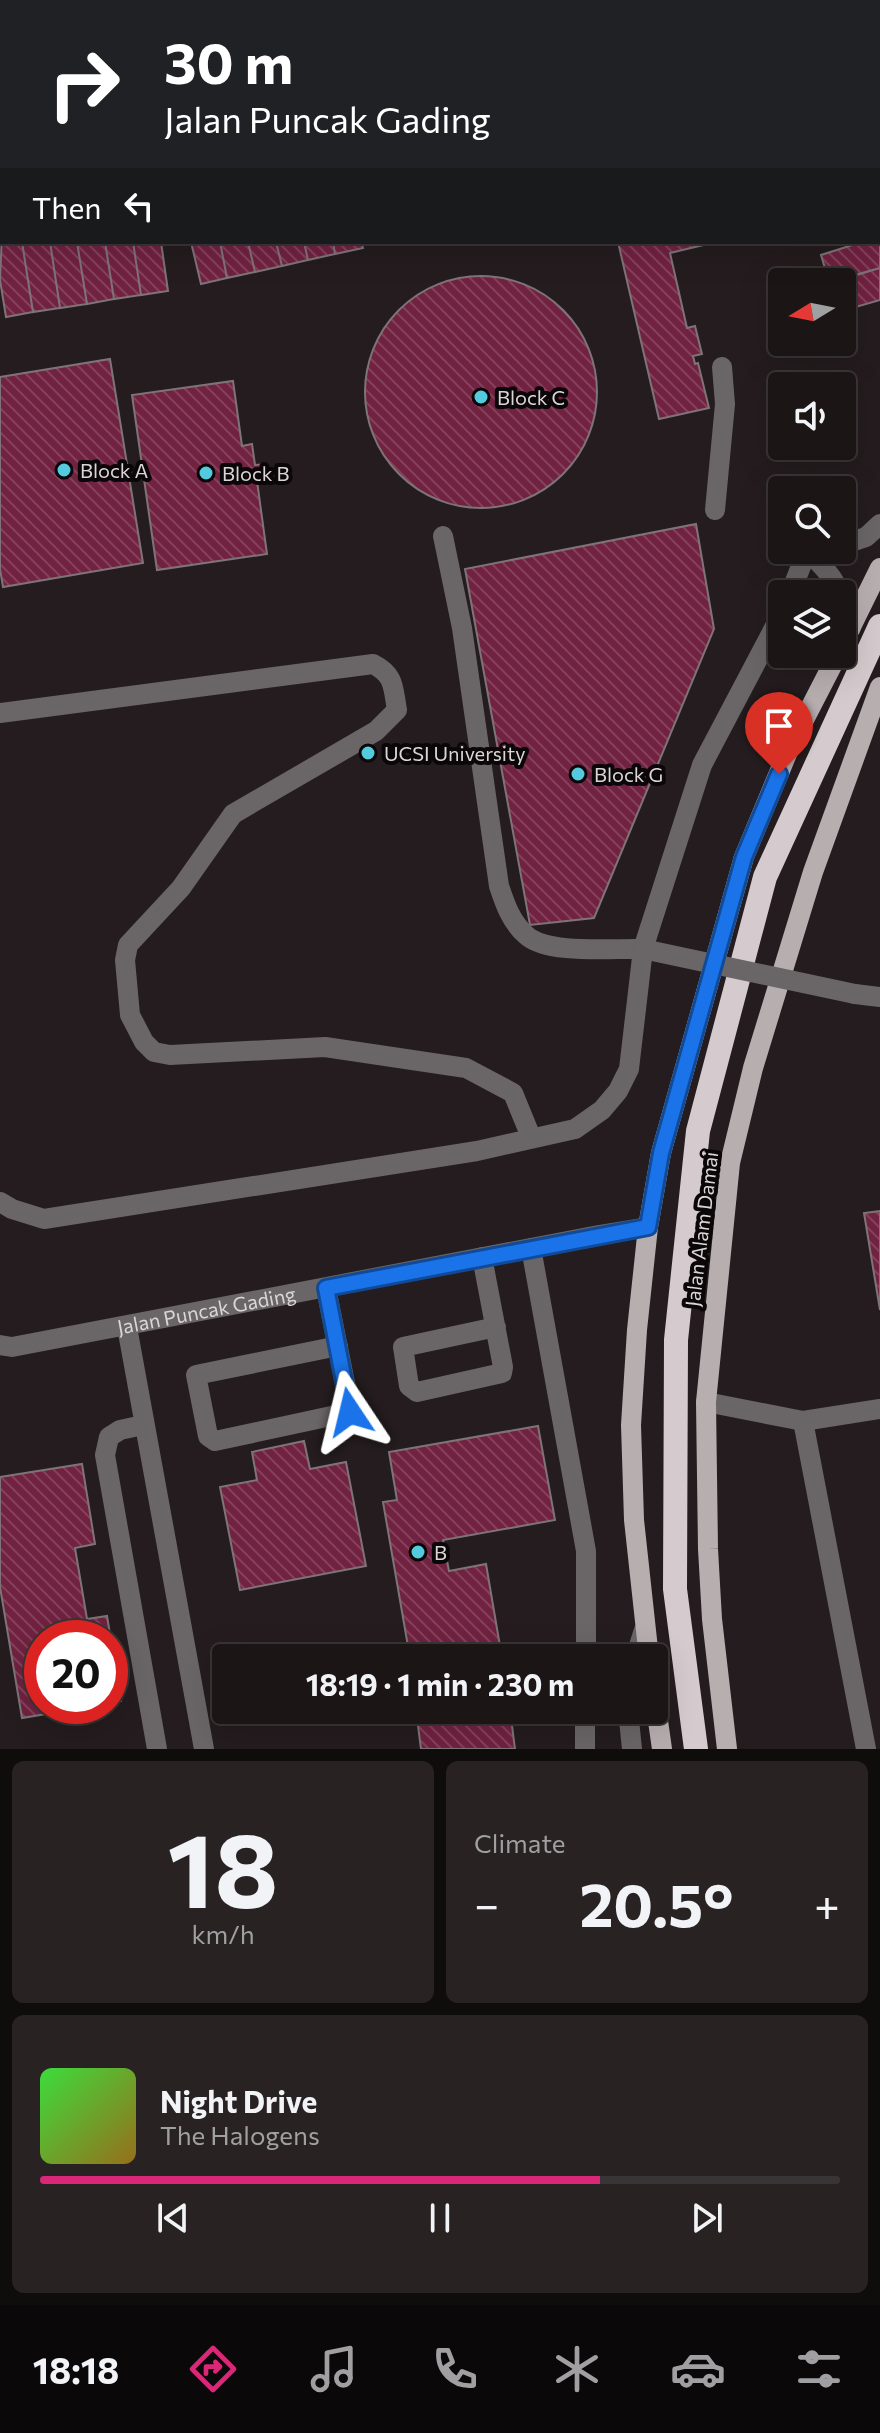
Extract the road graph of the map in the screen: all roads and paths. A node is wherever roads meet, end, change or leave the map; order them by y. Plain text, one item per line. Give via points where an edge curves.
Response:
1 (722, 367) dead end
2 (715, 510) dead end
3 (880, 524) edge
4 (443, 536) dead end
5 (856, 540) edge
6 (880, 568) edge
7 (856, 616) edge
8 (880, 626) edge
9 (768, 640) edge
10 (880, 646) edge
11 (831, 668) edge
12 (880, 687) edge
13 (0, 713) edge
14 (643, 949) junction
15 (880, 997) edge
16 (531, 1137) junction
17 (0, 1202) edge
18 (648, 1227) junction
19 (531, 1248) junction
20 (482, 1257) junction
21 (326, 1288) junction
22 (127, 1327) junction
23 (496, 1327) junction
24 (0, 1345) edge
25 (338, 1346) junction
26 (706, 1402) junction
27 (880, 1409) edge
28 (803, 1421) junction
29 (143, 1425) junction
30 (644, 1630) junction
31 (586, 1644) edge
32 (640, 1644) edge
33 (646, 1644) edge
34 (585, 1724) edge
35 (629, 1724) edge
36 (658, 1724) edge
37 (157, 1749) edge
38 (204, 1749) edge
39 (585, 1749) edge
40 (632, 1749) edge
41 (662, 1749) edge
42 (696, 1749) edge
43 (705, 1749) edge
44 (727, 1749) edge
45 (866, 1749) edge

1 - 2 lane via 725,404
3 - 5 lane
4 - 14 lane via 506,907 528,938 549,947
6 - 7 main road
8 - 42 highway via 765,877 698,1131 676,1340 675,1589
9 - 14 lane via 702,765
10 - 43 highway via 775,879 708,1131 685,1338 683,1541 683,1588
11 - 18 main road via 789,749 744,857 661,1153
12 - 26 main road, Jalan Alam Damai via 813,872 753,1068 730,1163
13 - 16 lane via 373,664 385,670 397,710 390,720 233,814 181,888 128,945 130,1015 154,1052 170,1055 325,1047 466,1068 513,1093
14 - 15 lane, bridge
14 - 16 lane via 629,1069 618,1091 575,1129
16 - 17 lane via 477,1151 44,1219
18 - 19 lane, Jalan Puncak Gading
18 - 30 main road via 631,1425
19 - 20 lane, Jalan Puncak Gading
19 - 31 lane via 586,1551
20 - 21 lane, Jalan Puncak Gading
20 - 23 lane
21 - 22 lane, Jalan Puncak Gading
21 - 25 lane
22 - 24 lane, Jalan Puncak Gading
22 - 29 lane
23 - 23 lane via 502,1373 417,1392 409,1386 403,1347
25 - 25 lane via 196,1375 208,1436 215,1441 350,1412
26 - 28 lane
26 - 44 main road, Jalan Alam Damai via 712,1619
27 - 28 lane
28 - 45 lane
29 - 37 lane via 109,1437 105,1455
29 - 38 lane
30 - 32 lane
30 - 33 main road
34 - 39 lane
35 - 40 lane
36 - 41 main road

